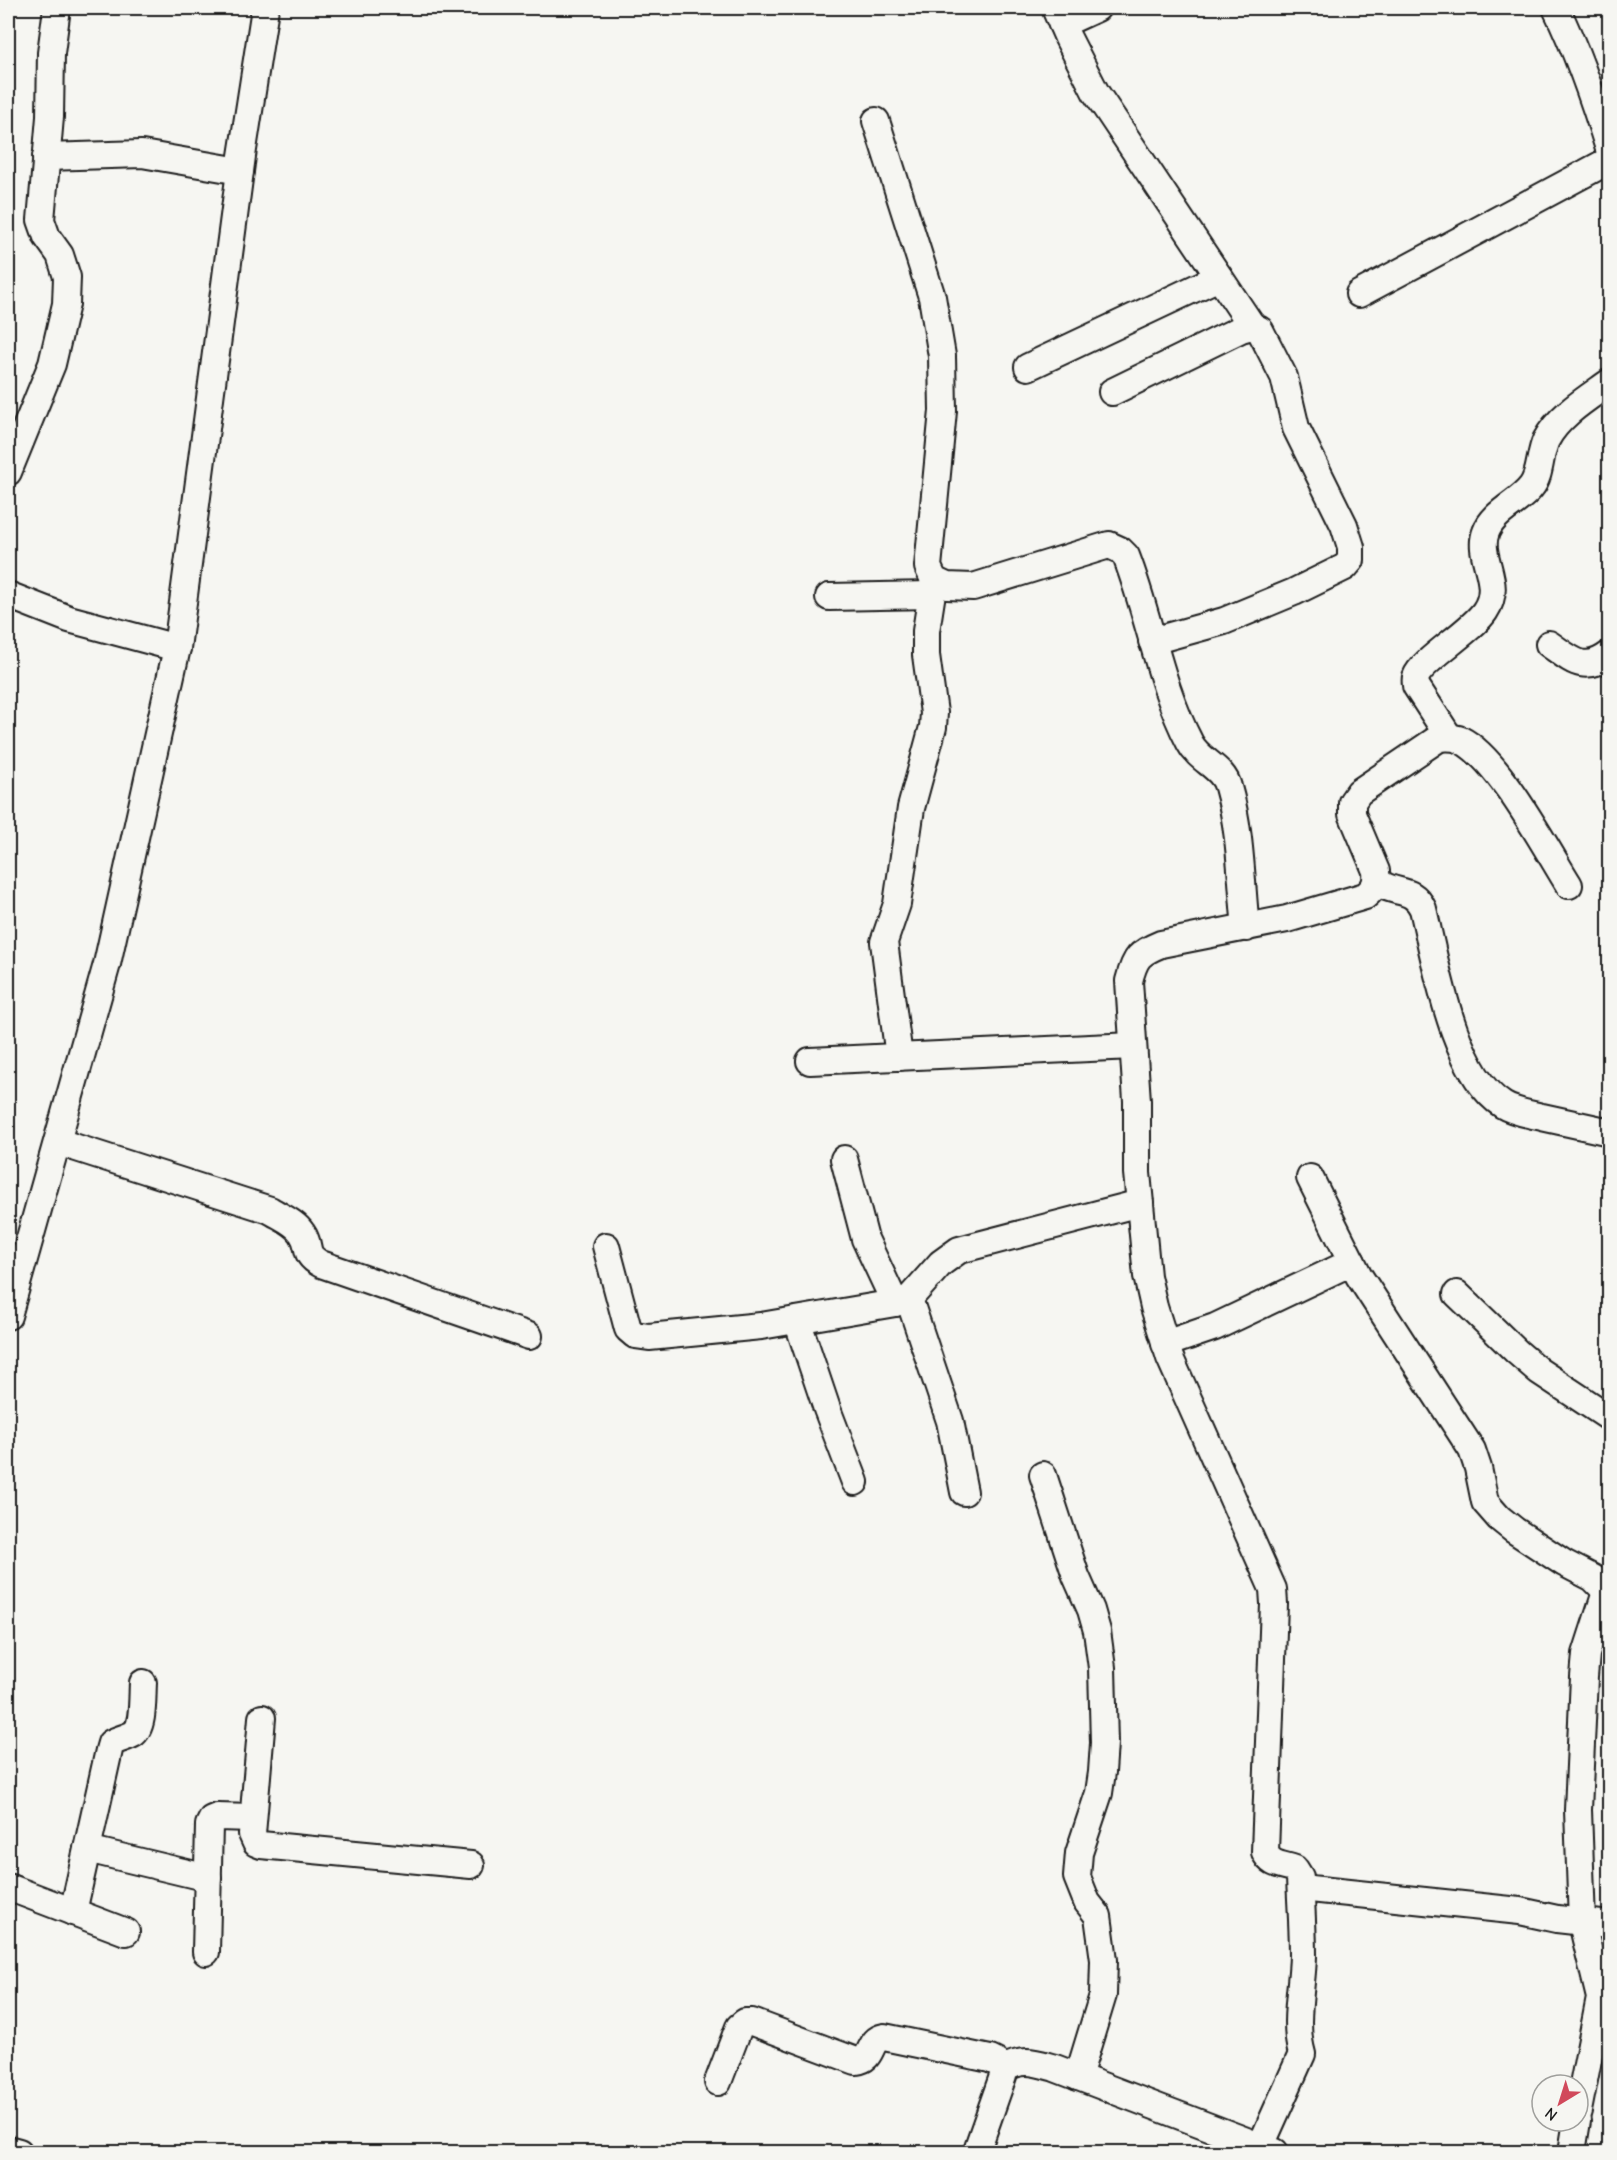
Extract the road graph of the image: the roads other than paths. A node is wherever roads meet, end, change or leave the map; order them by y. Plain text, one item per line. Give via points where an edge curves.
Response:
1 (57, 8) edge
2 (265, 8) edge
3 (1097, 8) edge
4 (1556, 8) edge
5 (1059, 16) edge
6 (876, 121) dead end
7 (1610, 152) edge
8 (46, 157) junction
9 (1610, 160) edge
10 (240, 171) junction
11 (1219, 277) junction
12 (1359, 294) dead end
13 (1252, 326) junction
14 (1028, 367) dead end
15 (1610, 382) edge
16 (1112, 392) dead end
17 (8, 472) edge
18 (932, 588) junction
19 (8, 595) edge
20 (829, 597) dead end
21 (1152, 641) junction
22 (1549, 644) dead end
23 (177, 648) junction
24 (1610, 654) edge
25 (1449, 737) junction
26 (1377, 881) junction
27 (1569, 885) dead end
28 (1245, 928) junction
29 (1133, 1046) junction
30 (899, 1057) junction
31 (810, 1061) dead end
32 (1610, 1132) edge
33 (58, 1142) junction
34 (844, 1158) dead end
35 (1310, 1178) dead end
36 (1140, 1203) junction
37 (606, 1246) dead end
38 (1352, 1262) junction
39 (1457, 1294) dead end
40 (902, 1301) junction
41 (8, 1316) edge
42 (797, 1320) junction
43 (529, 1336) dead end
44 (1165, 1344) junction
45 (1610, 1418) edge
46 (1043, 1475) dead end
47 (855, 1482) dead end
48 (964, 1492) dead end
49 (1606, 1581) edge
50 (143, 1683) dead end
51 (262, 1719) dead end
52 (253, 1818) junction
53 (87, 1849) junction
54 (471, 1865) dead end
55 (208, 1878) junction
56 (8, 1887) edge
57 (1301, 1888) junction
58 (73, 1912) junction
59 (1582, 1923) junction
60 (1610, 1925) edge
61 (126, 1932) dead end
62 (206, 1952) dead end
63 (1003, 2069) junction
64 (1585, 2073) edge
65 (1078, 2077) junction
66 (718, 2082) dead end
67 (1574, 2133) edge
68 (8, 2149) edge
69 (1264, 2151) edge
70 (19, 2152) edge
71 (979, 2152) edge
72 (1572, 2152) edge

1 - 8 street
2 - 10 street
3 - 5 street
4 - 7 street
5 - 11 street via 1096,93
6 - 18 street via 932,297 942,356 943,411 928,567
8 - 10 street via 142,154
8 - 17 street via 41,220 67,277 66,304 52,364
9 - 12 street
10 - 23 street
11 - 13 street
11 - 14 street
13 - 16 street
13 - 21 street via 1260,330 1284,377 1296,428 1344,525 1351,547 1350,560 1345,567 1294,592 1224,621
15 - 25 street via 1553,429 1532,487 1486,531 1484,543 1493,588 1484,613 1416,677 1416,686
18 - 20 street
18 - 21 street via 973,586 1109,545 1126,556
18 - 30 street via 926,655 933,727 911,807 897,904 884,942
19 - 23 street via 69,619
21 - 28 street via 1189,742 1228,785
22 - 24 street via 1584,665
23 - 33 street via 107,964
25 - 26 street via 1439,738 1359,792 1352,801 1352,814
25 - 27 street via 1461,740 1486,759
26 - 28 street via 1365,896
26 - 32 street via 1384,888 1418,898 1454,1033 1474,1073 1493,1097 1521,1112
28 - 29 street via 1161,944 1142,952 1133,964 1129,981
29 - 30 street
29 - 36 street
30 - 31 street
33 - 41 street
33 - 43 street via 270,1210 303,1233 307,1253 321,1264
34 - 40 street via 866,1239
35 - 38 street
36 - 40 street via 959,1250
36 - 44 street via 1147,1276
37 - 42 street via 624,1319 635,1335 650,1337
38 - 44 street via 1215,1327
38 - 49 street via 1472,1450 1485,1502 1514,1530 1564,1563
39 - 45 street via 1539,1371
40 - 42 street
40 - 48 street via 950,1421
42 - 47 street
44 - 57 street via 1272,1589 1265,1852 1275,1864 1295,1869
46 - 65 street via 1091,1610 1102,1668 1101,1782 1078,1853 1077,1877 1087,1902 1098,1916 1104,1960 1103,1995
49 - 59 street via 1604,1604 1588,1645 1585,1665 1578,1810
50 - 53 street via 137,1731 111,1743
51 - 52 street
52 - 54 street via 253,1839 261,1845
52 - 55 street via 212,1819
53 - 55 street
53 - 58 street
55 - 62 street
56 - 58 street
57 - 59 street via 1520,1911
57 - 69 street via 1303,1956 1298,2026 1302,2054
58 - 61 street
59 - 60 street
59 - 64 street via 1600,1998
63 - 65 street via 1017,2062 1032,2062
63 - 66 street via 990,2059 884,2037 877,2038 868,2056 856,2061 745,2022
63 - 71 street
65 - 69 street
67 - 72 street
68 - 70 street

